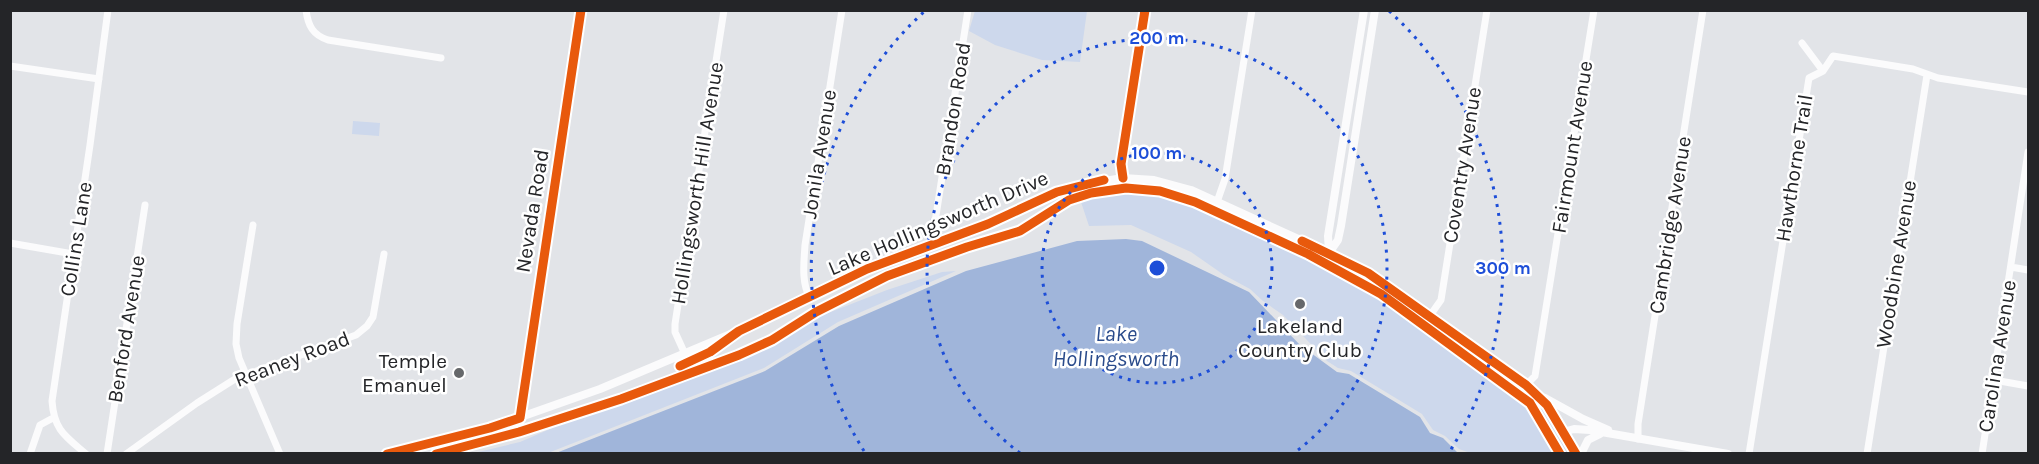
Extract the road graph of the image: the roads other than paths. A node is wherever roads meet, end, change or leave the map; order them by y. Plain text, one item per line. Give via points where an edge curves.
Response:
1 (108, 10) edge
2 (306, 10) edge
3 (581, 10) edge
4 (724, 10) edge
5 (842, 10) edge
6 (968, 10) edge
7 (1145, 10) edge
8 (1252, 10) edge
9 (1364, 10) edge
10 (1375, 10) edge
11 (1487, 10) edge
12 (1594, 10) edge
13 (1703, 10) edge
14 (1802, 43) dead end
15 (441, 58) dead end
16 (1355, 65) junction
17 (10, 66) edge
18 (1366, 67) junction
19 (1823, 70) junction
20 (1927, 75) junction
21 (99, 80) junction
22 (2028, 93) edge
23 (2028, 152) edge
24 (2028, 156) edge
25 (1123, 178) junction
26 (1217, 202) junction
27 (145, 205) dead end
28 (253, 225) dead end
29 (938, 242) junction
30 (10, 243) edge
31 (1329, 253) junction
32 (73, 254) junction
33 (384, 254) dead end
34 (2011, 267) junction
35 (2028, 270) edge
36 (810, 298) junction
37 (1429, 316) junction
38 (685, 354) junction
39 (247, 374) junction
40 (1994, 380) junction
41 (2028, 386) edge
42 (1528, 387) junction
43 (53, 418) junction
44 (520, 418) junction
45 (1563, 432) junction
46 (1603, 433) junction
47 (1616, 435) junction
48 (1638, 439) junction
49 (30, 453) edge
50 (86, 453) edge
51 (107, 453) edge
52 (126, 453) edge
53 (280, 453) edge
54 (387, 453) edge
55 (1576, 453) edge
56 (1581, 453) edge
57 (1728, 453) edge
58 (1749, 453) edge
59 (1867, 453) edge
60 (1982, 453) edge

1 - 21 street, Collins Lane
2 - 15 street via 307,21 319,37
3 - 44 street, Nevada Road
4 - 38 street, Hollingsworth Hill Avenue via 675,324
5 - 36 street, Jonila Avenue via 805,245 806,290
6 - 29 street, Brandon Road via 935,222
7 - 25 street via 1121,164
8 - 26 street via 1225,179
9 - 16 street
10 - 18 street
11 - 37 street, Coventry Avenue via 1441,300
12 - 42 street, Fairmount Avenue via 1535,376
13 - 48 street, Cambridge Avenue
14 - 19 street
16 - 18 street
16 - 31 street via 1328,236
17 - 21 street
18 - 31 street via 1340,233
19 - 20 street, Hawthorne Trail via 1833,56 1913,69
19 - 58 street, Hawthorne Trail via 1809,78
20 - 22 street, Hawthorne Trail
20 - 59 street, Woodbine Avenue
21 - 32 street, Collins Lane
23 - 24 street, Carolina Avenue
24 - 34 street, Carolina Avenue
25 - 26 street, Lake Hollingsworth Drive via 1169,184
25 - 29 street, Lake Hollingsworth Drive via 1057,192
26 - 31 street, Lake Hollingsworth Drive
27 - 51 street, Benford Avenue
28 - 39 street via 236,333 239,358
29 - 36 street, Lake Hollingsworth Drive via 867,269
30 - 32 street
31 - 37 street, Lake Hollingsworth Drive via 1368,273
32 - 43 street, Collins Lane via 54,380
33 - 39 street, Reaney Road via 373,316 356,335
34 - 35 street
34 - 40 street, Carolina Avenue
36 - 38 street, Lake Hollingsworth Drive
37 - 42 street, Lake Hollingsworth Drive
38 - 44 street, Lake Hollingsworth Drive
39 - 52 street, Reaney Road via 197,403
39 - 53 street
40 - 41 street
40 - 60 street, Carolina Avenue
42 - 45 street, Lake Hollingsworth Drive via 1547,405
42 - 47 street
43 - 49 street via 40,425
43 - 50 street via 67,438
44 - 54 street, Lake Hollingsworth Drive
45 - 46 street via 1574,429
45 - 55 street, Lake Hollingsworth Drive
46 - 47 street
46 - 56 street via 1588,440
47 - 48 street
48 - 57 street

